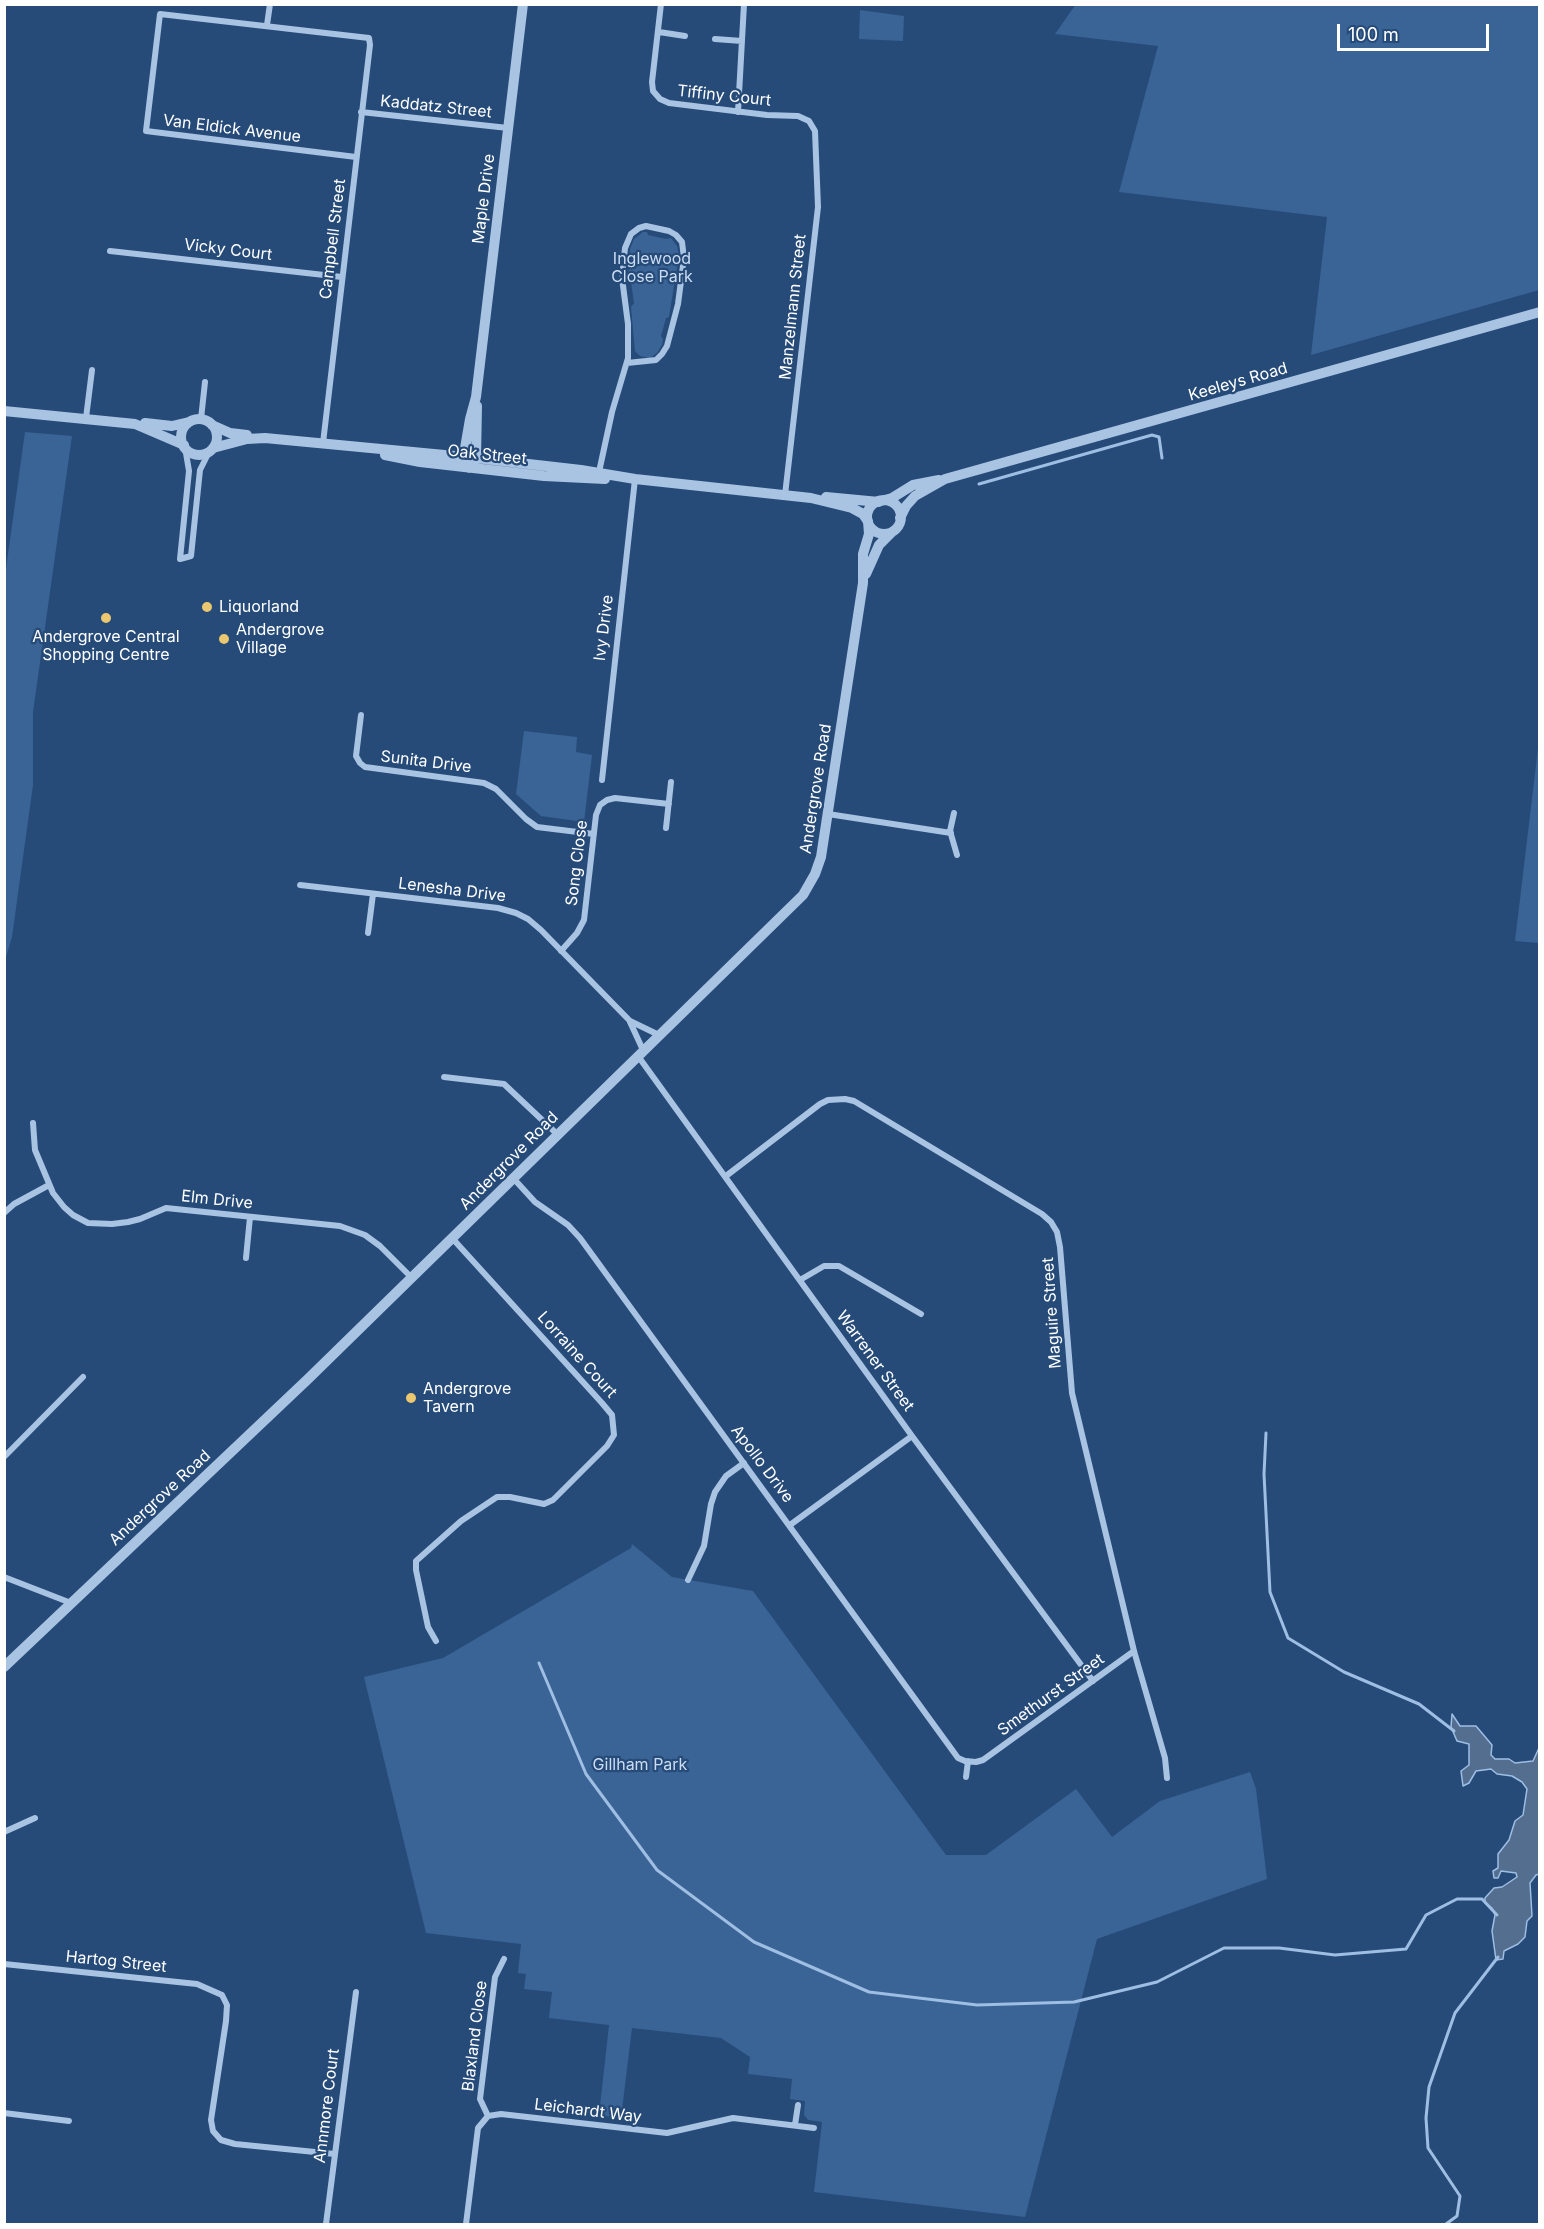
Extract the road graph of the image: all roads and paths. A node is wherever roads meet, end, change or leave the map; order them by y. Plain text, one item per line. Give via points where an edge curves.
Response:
1 (270, 4) edge
2 (523, 4) edge
3 (661, 4) edge
4 (744, 4) edge
5 (267, 25) junction
6 (659, 32) junction
7 (685, 36) dead end
8 (369, 38) joint
9 (715, 39) dead end
10 (741, 41) junction
11 (361, 112) junction
12 (738, 112) junction
13 (811, 123) joint
14 (508, 128) junction
15 (356, 157) junction
16 (110, 251) dead end
17 (342, 277) junction
18 (1539, 312) edge
19 (627, 363) junction
20 (92, 370) dead end
21 (205, 382) dead end
22 (476, 397) junction
23 (4, 411) edge
24 (86, 418) junction
25 (196, 420) junction
26 (126, 422) junction
27 (212, 425) junction
28 (265, 438) junction
29 (323, 443) junction
30 (338, 445) junction
31 (184, 446) junction
32 (211, 449) junction
33 (464, 456) junction
34 (476, 458) junction
35 (470, 468) junction
36 (599, 476) junction
37 (635, 479) junction
38 (945, 479) junction
39 (785, 495) junction
40 (810, 498) junction
41 (880, 501) junction
42 (900, 518) junction
43 (868, 521) junction
44 (894, 531) junction
45 (863, 583) junction
46 (361, 716) dead end
47 (602, 780) dead end
48 (671, 782) dead end
49 (669, 804) junction
50 (954, 813) dead end
51 (828, 814) junction
52 (666, 828) dead end
53 (951, 833) junction
54 (594, 834) junction
55 (957, 855) dead end
56 (300, 885) dead end
57 (373, 894) junction
58 (368, 933) dead end
59 (561, 951) junction
60 (630, 1021) junction
61 (659, 1035) junction
62 (640, 1053) junction
63 (444, 1077) dead end
64 (33, 1123) dead end
65 (557, 1134) junction
66 (726, 1176) junction
67 (514, 1179) junction
68 (49, 1185) junction
69 (4, 1213) edge
70 (250, 1217) junction
71 (452, 1238) junction
72 (246, 1258) dead end
73 (411, 1277) junction
74 (800, 1280) junction
75 (921, 1314) dead end
76 (83, 1377) dead end
77 (912, 1436) junction
78 (4, 1457) edge
79 (744, 1463) junction
80 (790, 1525) junction
81 (4, 1577) edge
82 (688, 1580) dead end
83 (71, 1603) junction
84 (436, 1641) dead end
85 (1134, 1651) junction
86 (4, 1667) edge
87 (1093, 1681) junction
88 (968, 1761) junction
89 (966, 1776) dead end
90 (1167, 1778) dead end
91 (34, 1818) dead end
92 (4, 1832) edge
93 (504, 1959) dead end
94 (4, 1964) edge
95 (356, 1992) dead end
96 (798, 2105) dead end
97 (4, 2113) edge
98 (488, 2116) junction
99 (69, 2121) dead end
100 (795, 2125) junction
101 (814, 2128) dead end
102 (335, 2154) junction
103 (326, 2224) edge
104 (466, 2224) edge

1 - 5 street
2 - 14 street, Maple Drive
3 - 6 street, Tiffiny Court
4 - 10 street
5 - 8 street, Van Eldick Avenue
5 - 15 street, Van Eldick Avenue via 160,14 146,131
6 - 7 street
6 - 12 street, Tiffiny Court via 652,82 657,98 669,104
8 - 11 street, Campbell Street
9 - 10 street
10 - 12 street
11 - 14 street, Kaddatz Street
11 - 15 street, Campbell Street
12 - 13 street, Tiffiny Court via 798,116
13 - 39 street, Manzelmann Street via 816,135 818,201
14 - 22 street, Maple Drive
15 - 17 street, Campbell Street
16 - 17 street, Vicky Court
17 - 29 street, Campbell Street
18 - 38 street, Keeleys Road
19 - 19 street via 628,324 622,278 626,244 633,231 644,226 672,232 682,242 684,258 667,346 656,360
19 - 36 street
20 - 24 street
21 - 25 street
22 - 33 street, Maple Drive
22 - 34 street, Maple Drive
23 - 24 street
24 - 26 street
25 - 26 street via 172,426
25 - 27 street
25 - 31 street via 182,432
26 - 31 street
27 - 28 street, Oak Street via 230,433
27 - 32 street via 217,435
28 - 29 street, Oak Street
28 - 32 street, Oak Street
29 - 30 street, Oak Street
30 - 33 street, Oak Street
30 - 35 street, Oak Street
31 - 32 street via 197,454
31 - 32 street via 189,471 180,559 191,556 200,470
33 - 34 street, Oak Street
33 - 35 street
34 - 35 street
34 - 36 street, Oak Street
35 - 36 street, Oak Street via 552,477
36 - 37 street, Oak Street
37 - 39 street, Oak Street
37 - 47 street, Ivy Drive
38 - 41 street, Keeleys Road via 913,484
38 - 42 street, Keeleys Road via 912,498
39 - 40 street, Oak Street
40 - 41 street, Oak Street
40 - 43 street, Oak Street via 855,510
41 - 42 street via 894,505
41 - 43 street via 869,509
42 - 44 street
43 - 44 street via 879,533
43 - 45 street, Andergrove Road
44 - 45 street, Andergrove Road via 879,545
45 - 51 street, Andergrove Road
46 - 54 street, Sunita Drive via 356,756 365,767 484,783 537,826
48 - 49 street
49 - 52 street
49 - 54 street, Song Close via 609,799 598,810
50 - 53 street
51 - 53 street
51 - 61 street, Andergrove Road via 819,865 803,895
53 - 55 street
54 - 59 street, Song Close via 584,920
56 - 57 street, Lenesha Drive
57 - 58 street
57 - 59 street, Lenesha Drive via 509,911 533,923
59 - 60 street, Lenesha Drive
60 - 61 street, Lenesha Drive
60 - 62 street, Lenesha Drive
61 - 62 street, Andergrove Road
62 - 65 street, Andergrove Road
62 - 66 street, Warrener Street
63 - 65 street via 504,1084
64 - 68 street, Elm Drive via 34,1147
65 - 67 street, Andergrove Road
66 - 74 street, Warrener Street
66 - 85 street, Maguire Street via 820,1104 845,1099 1051,1222 1060,1247 1072,1393
67 - 71 street, Andergrove Road
67 - 79 street, Apollo Drive via 580,1238
68 - 69 street
68 - 70 street, Elm Drive via 64,1208 88,1223 128,1222 166,1208
70 - 72 street
70 - 73 street, Elm Drive via 339,1226 365,1234
71 - 73 street, Andergrove Road
71 - 84 street, Lorraine Court via 602,1403 612,1416 614,1434 608,1446 553,1500 544,1504 497,1497 420,1556 416,1570 428,1627
73 - 83 street, Andergrove Road
74 - 75 street via 824,1266 839,1266
74 - 77 street, Warrener Street
76 - 78 street
77 - 80 street
77 - 87 street, Warrener Street
79 - 80 street, Apollo Drive
79 - 82 street via 726,1476 715,1492 704,1546
80 - 88 street, Apollo Drive via 946,1743 958,1758
81 - 83 street
83 - 86 street, Andergrove Road
85 - 87 street, Smethurst Street
85 - 90 street, Maguire Street via 1165,1758
87 - 88 street, Smethurst Street via 983,1760
88 - 89 street
91 - 92 street
93 - 98 street, Blaxland Close via 495,1977 480,2099
94 - 102 street, Hartog Street via 197,1984 222,1995 227,2005 226,2021 211,2120 213,2131 221,2140 235,2144
95 - 102 street, Annmore Court
96 - 100 street
97 - 99 street
98 - 100 street, Leichardt Way via 501,2114 667,2133 733,2118
98 - 104 street via 478,2128
100 - 101 street, Leichardt Way
102 - 103 street, Annmore Court

